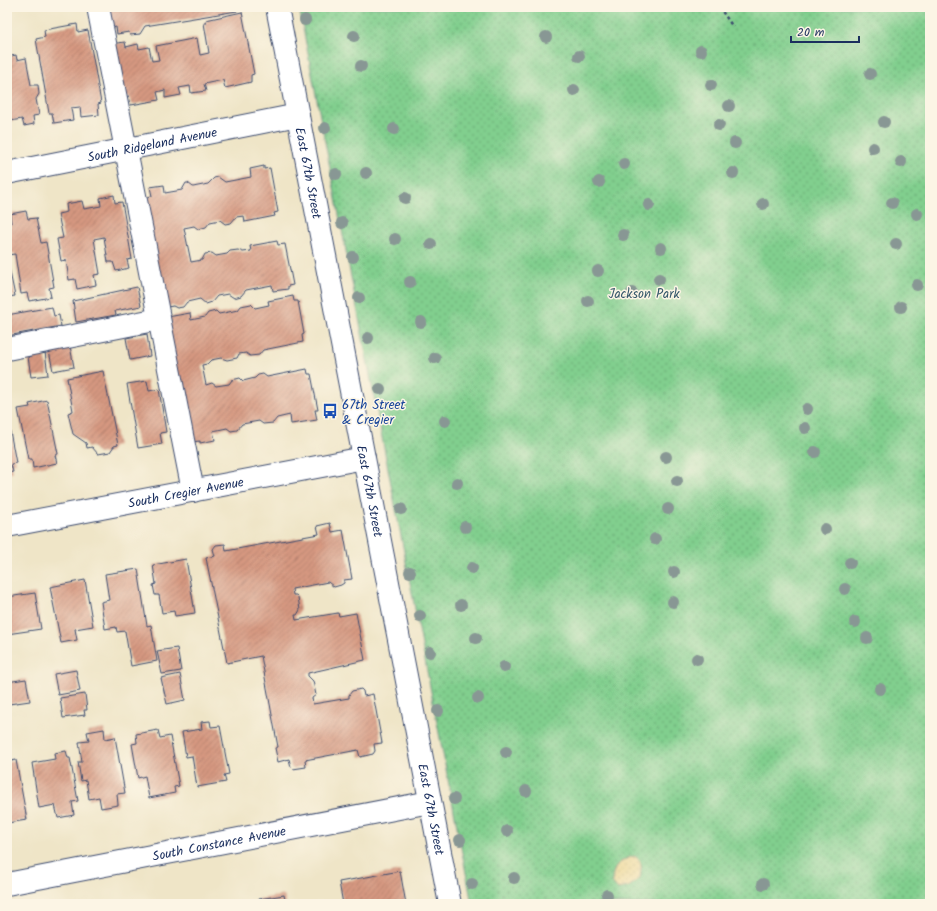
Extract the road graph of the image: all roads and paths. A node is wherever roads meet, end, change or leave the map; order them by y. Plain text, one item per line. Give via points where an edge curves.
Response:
1 (98, 7) edge
2 (277, 7) edge
3 (719, 7) edge
4 (733, 27) dead end
5 (298, 114) junction
6 (126, 149) junction
7 (7, 173) edge
8 (159, 319) junction
9 (7, 349) edge
10 (364, 458) junction
11 (193, 491) junction
12 (7, 526) edge
13 (430, 802) junction
14 (7, 884) edge
15 (450, 904) edge

1 - 6 street
2 - 5 street, East 67th Street
3 - 4 path
5 - 6 street, South Ridgeland Avenue
5 - 10 street, East 67th Street
6 - 7 street, South Ridgeland Avenue
6 - 8 street
8 - 9 street
8 - 11 street
10 - 11 street, South Cregier Avenue
10 - 13 street, East 67th Street
11 - 12 street, South Cregier Avenue
13 - 14 street, South Constance Avenue
13 - 15 street, East 67th Street

